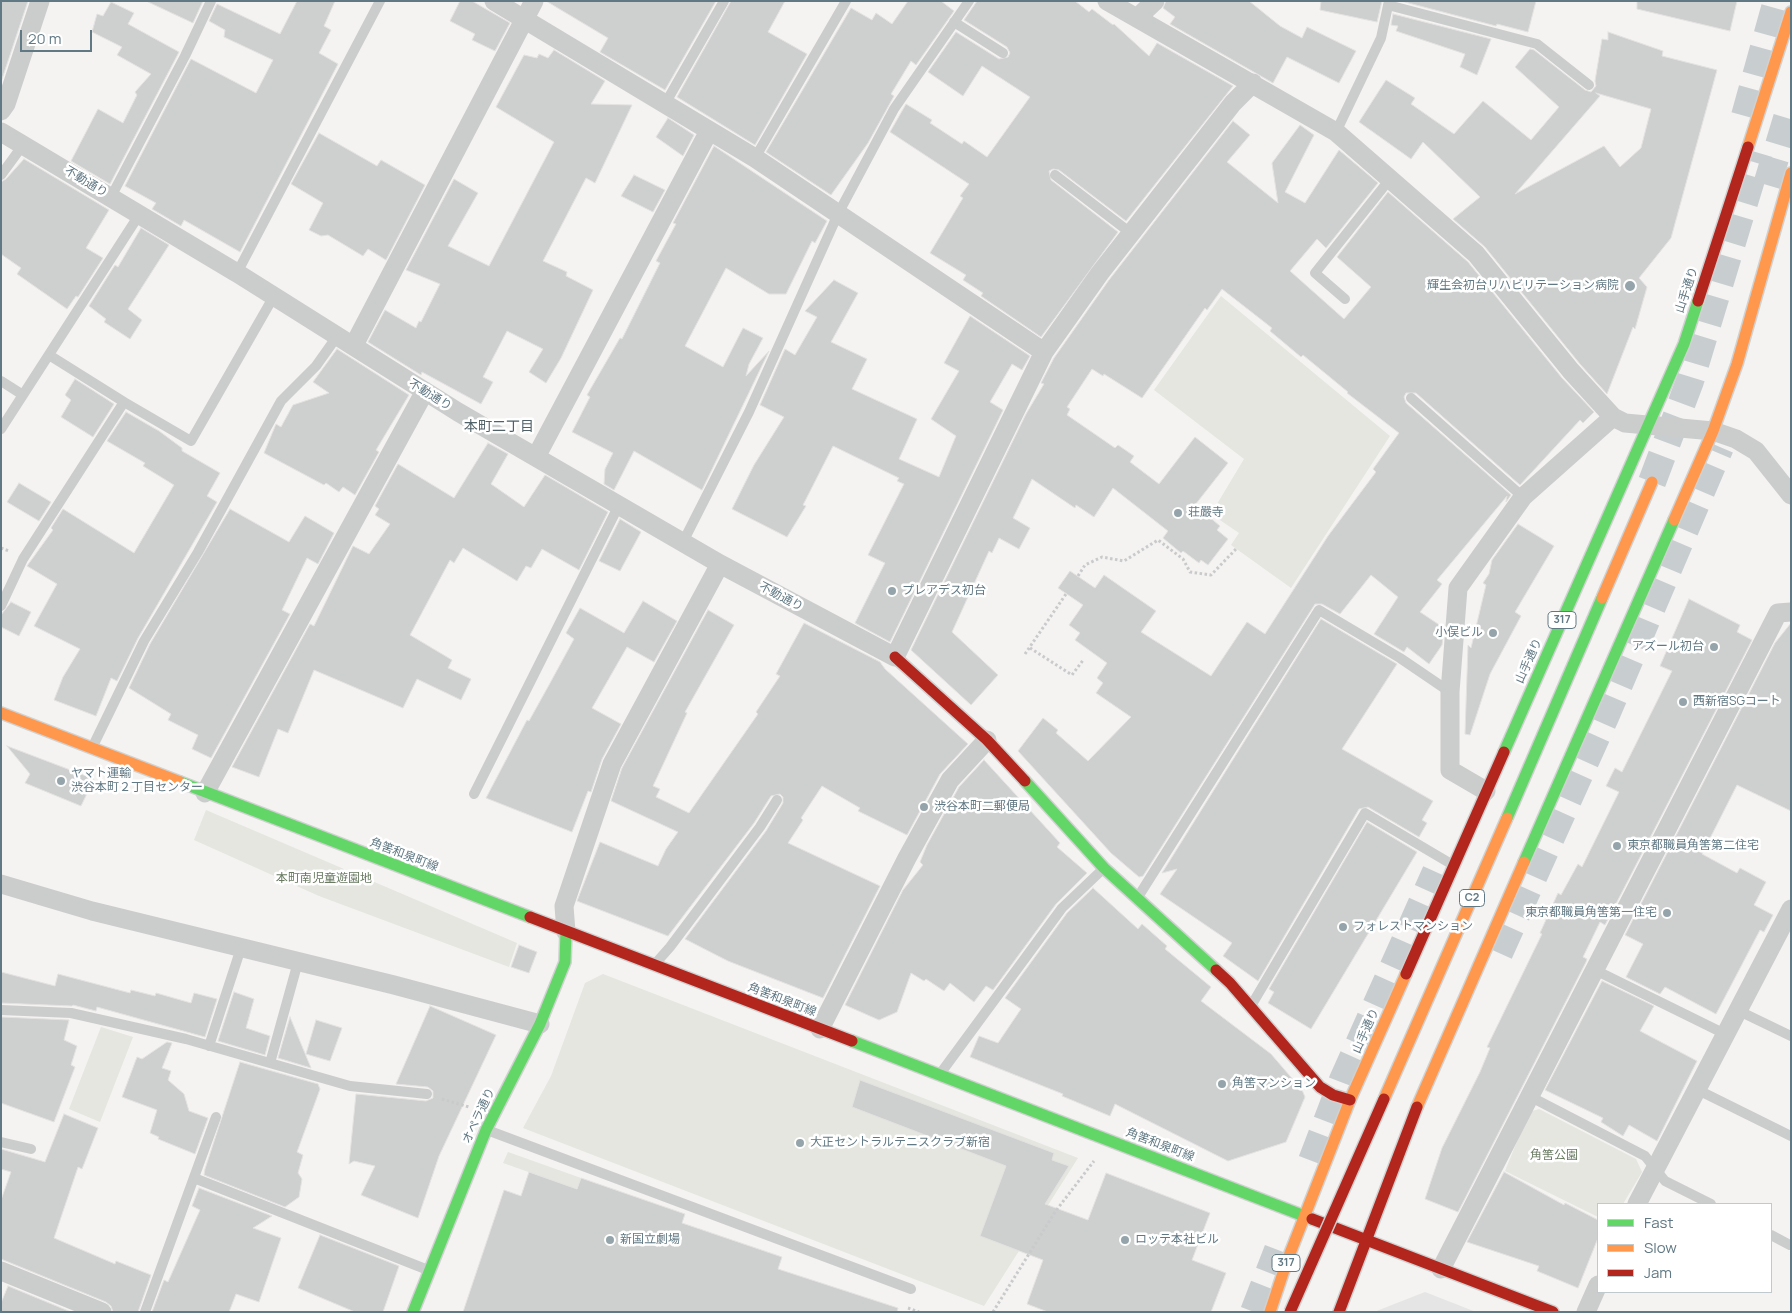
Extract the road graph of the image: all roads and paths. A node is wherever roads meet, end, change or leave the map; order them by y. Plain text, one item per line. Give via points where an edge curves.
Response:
1 (211, 1) edge
2 (380, 1) edge
3 (494, 1) edge
4 (534, 1) edge
5 (724, 1) edge
6 (846, 1) edge
7 (969, 1) edge
8 (1107, 1) edge
9 (1155, 1) edge
10 (39, 2) edge
11 (1388, 3) edge
12 (1791, 12) edge
13 (1138, 18) junction
14 (524, 20) junction
15 (954, 22) junction
16 (1004, 53) dead end
17 (1253, 83) junction
18 (1589, 85) dead end
19 (665, 104) junction
20 (1, 111) edge
21 (709, 131) junction
22 (1, 132) edge
23 (1336, 132) junction
24 (23, 145) junction
25 (755, 158) junction
26 (1791, 173) edge
27 (1, 175) edge
28 (1055, 175) dead end
29 (1390, 179) junction
30 (111, 197) junction
31 (1788, 197) edge
32 (838, 214) junction
33 (139, 215) junction
34 (1132, 234) junction
35 (237, 273) junction
36 (274, 296) junction
37 (1345, 299) dead end
38 (338, 335) junction
39 (354, 345) junction
40 (1044, 352) junction
41 (50, 355) junction
42 (1, 381) edge
43 (425, 391) junction
44 (23, 395) junction
45 (1411, 398) dead end
46 (124, 402) junction
47 (1613, 417) junction
48 (1649, 424) junction
49 (1, 429) edge
50 (1714, 431) junction
51 (536, 457) junction
52 (1652, 482) tunnel mouth
53 (1791, 495) edge
54 (1523, 497) junction
55 (619, 505) junction
56 (683, 542) junction
57 (1236, 549) dead end
58 (720, 564) junction
59 (1078, 576) dead end
60 (1066, 594) dead end
61 (1, 606) edge
62 (1791, 612) edge
63 (1030, 648) junction
64 (1025, 654) dead end
65 (894, 657) junction
66 (1084, 659) dead end
67 (1450, 692) junction
68 (1, 713) edge
69 (987, 740) junction
70 (92, 749) junction
71 (1486, 791) junction
72 (206, 793) junction
73 (474, 794) dead end
74 (777, 800) dead end
75 (1454, 865) junction
76 (1104, 868) junction
77 (1, 884) edge
78 (1137, 898) junction
79 (1791, 909) edge
80 (566, 932) junction
81 (1786, 932) edge
82 (241, 948) junction
83 (298, 962) junction
84 (654, 966) junction
85 (1595, 970) junction
86 (1251, 1007) junction
87 (1, 1010) edge
88 (1737, 1010) junction
89 (540, 1024) junction
90 (820, 1029) junction
91 (1724, 1034) junction
92 (1791, 1036) edge
93 (209, 1046) junction
94 (270, 1063) junction
95 (940, 1075) junction
96 (1696, 1089) junction
97 (427, 1094) joint
98 (1531, 1097) junction
99 (1350, 1100) junction
100 (474, 1108) dead end
101 (216, 1117) dead end
102 (486, 1130) junction
103 (1791, 1136) edge
104 (1, 1142) edge
105 (31, 1149) dead end
106 (1097, 1157) dead end
107 (1655, 1167) junction
108 (194, 1178) junction
109 (1637, 1203) edge
110 (1709, 1203) edge
111 (1306, 1216) junction
112 (1348, 1217) dead end
113 (1772, 1236) edge
114 (1366, 1239) junction
115 (1336, 1244) dead end
116 (1791, 1245) edge
117 (1441, 1269) junction
118 (429, 1270) junction
119 (1, 1271) edge
120 (1597, 1287) edge
121 (911, 1289) dead end
122 (102, 1312) edge
123 (145, 1312) edge
124 (413, 1312) edge
125 (993, 1312) edge
126 (1270, 1312) edge
127 (1290, 1312) edge
128 (1339, 1312) edge
129 (1553, 1312) edge
130 (1586, 1312) edge

1 - 30 lane
2 - 35 lane
3 - 14 street
4 - 14 street
5 - 19 lane
6 - 25 lane
7 - 15 lane
8 - 13 street
9 - 13 street
10 - 20 street
11 - 18 lane via 1537,44
11 - 23 lane via 1381,38
12 - 48 main road, 山手通り / 317 via 1684,344
13 - 17 street
14 - 19 street
14 - 39 street
15 - 16 lane
15 - 32 lane via 894,109
17 - 23 street
17 - 34 street
19 - 21 street
21 - 25 street
21 - 51 street
22 - 24 street, 不動通り
23 - 29 street
24 - 27 lane
24 - 30 street, 不動通り
25 - 32 street
26 - 31 main road
28 - 34 lane
29 - 37 lane via 1315,273
29 - 47 street via 1476,254 1571,371
30 - 33 street, 不動通り
31 - 50 main road
32 - 40 street
32 - 56 lane via 749,412
33 - 35 street, 不動通り
33 - 41 lane
34 - 40 street
35 - 36 street, 不動通り
36 - 38 street, 不動通り
36 - 46 lane via 191,440
38 - 39 street, 不動通り
38 - 70 lane via 316,366 281,401 198,552 144,641
39 - 43 street, 不動通り
40 - 65 street
41 - 44 lane
41 - 46 lane
42 - 44 lane
43 - 51 street, 不動通り
43 - 72 street
44 - 49 lane
45 - 54 lane
46 - 61 lane via 23,559
47 - 48 street via 1625,423
47 - 54 street
48 - 50 street
48 - 71 main road, 山手通り / 317
50 - 53 street via 1756,451
50 - 114 main road via 1409,1124
51 - 55 street, 不動通り
52 - 127 main road, C2, bridge
54 - 67 street via 1458,588
55 - 56 street, 不動通り
55 - 73 lane
56 - 58 street, 不動通り
57 - 59 path via 1211,575 1190,572 1183,558 1158,540 1124,561 1102,557 1084,565
58 - 65 street, 不動通り
58 - 80 street via 612,764 564,906
60 - 63 path
62 - 85 street via 1778,612
63 - 64 path
63 - 66 path via 1072,675
65 - 69 main road
67 - 71 street via 1450,770
67 - 78 lane via 1319,610
68 - 70 main road, 角筈和泉町線
69 - 76 main road
69 - 90 street via 950,780
70 - 72 main road, 角筈和泉町線
71 - 75 main road, 山手通り / 317
72 - 80 main road, 角筈和泉町線
74 - 84 lane
75 - 86 lane via 1365,813
75 - 99 main road, 山手通り / 317
76 - 78 main road
76 - 95 lane via 1062,908
77 - 82 street via 92,911
78 - 86 main road via 1230,983
79 - 81 street
80 - 84 main road, 角筈和泉町線
80 - 89 main road, オペラ通り via 565,962
81 - 88 street
82 - 83 street
82 - 93 lane
83 - 89 street
83 - 94 lane
84 - 90 main road, 角筈和泉町線
85 - 91 lane
85 - 98 street
86 - 99 main road via 1320,1087
87 - 93 lane via 71,1013
88 - 91 street
88 - 92 lane
89 - 102 main road, オペラ通り
90 - 95 main road, 角筈和泉町線
91 - 96 street
93 - 94 lane
94 - 97 lane via 350,1086
95 - 111 main road, 角筈和泉町線
96 - 103 lane
96 - 107 street
97 - 100 path
98 - 107 lane via 1645,1156
98 - 117 street
99 - 111 main road, 山手通り / 317
101 - 108 lane
102 - 118 main road, オペラ通り
102 - 121 lane
104 - 105 lane
106 - 125 path via 1056,1212
107 - 109 street
107 - 110 lane via 1665,1181
108 - 118 lane
108 - 123 lane
111 - 114 main road, 角筈和泉町線
111 - 126 main road, 山手通り / 317
112 - 115 main road
113 - 116 lane
114 - 117 main road, 角筈和泉町線
114 - 128 main road
117 - 129 main road, 角筈和泉町線
118 - 124 main road, オペラ通り
119 - 122 street
120 - 130 street

